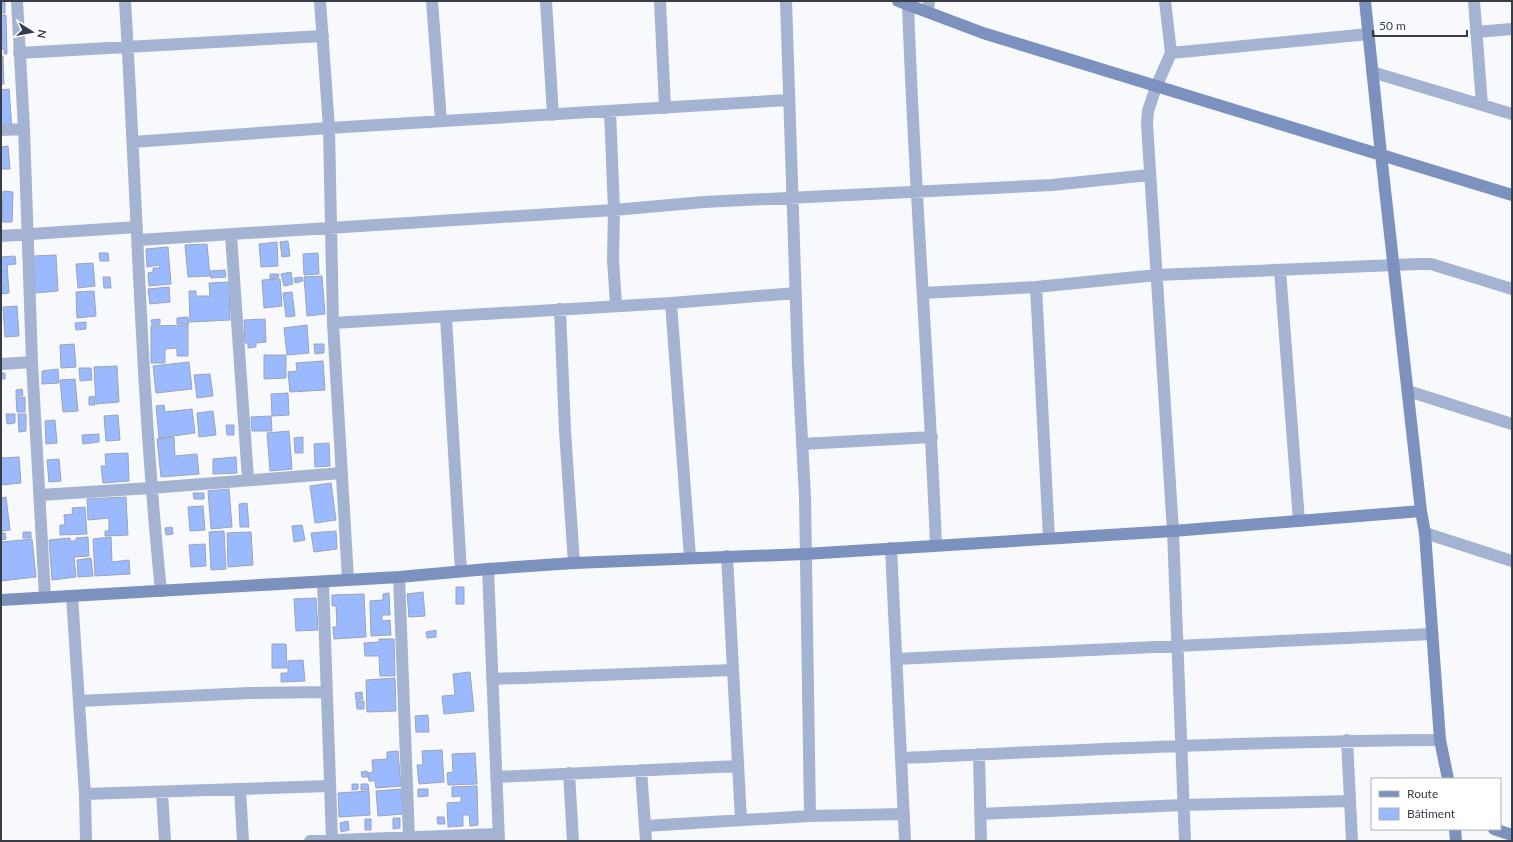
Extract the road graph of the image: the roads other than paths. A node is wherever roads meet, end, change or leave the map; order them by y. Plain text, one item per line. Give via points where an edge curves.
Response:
1 (17, 1) edge
2 (125, 1) edge
3 (320, 1) edge
4 (432, 1) edge
5 (546, 1) edge
6 (660, 1) edge
7 (786, 1) edge
8 (1165, 1) edge
9 (1365, 1) edge
10 (1474, 1) edge
11 (903, 3) edge
12 (928, 7) edge
13 (1512, 28) edge
14 (1476, 32) junction
15 (1369, 34) junction
16 (323, 36) junction
17 (128, 47) junction
18 (19, 53) junction
19 (1170, 53) junction
20 (1372, 72) junction
21 (1156, 87) junction
22 (788, 100) junction
23 (1482, 105) junction
24 (665, 108) junction
25 (610, 111) junction
26 (1512, 114) edge
27 (553, 115) junction
28 (442, 121) junction
29 (329, 128) junction
30 (24, 129) junction
31 (1, 130) edge
32 (133, 142) junction
33 (1381, 154) junction
34 (1149, 175) junction
35 (916, 192) junction
36 (1512, 195) edge
37 (793, 198) junction
38 (614, 210) junction
39 (137, 227) junction
40 (331, 227) junction
41 (27, 235) junction
42 (231, 235) junction
43 (1, 236) edge
44 (138, 240) junction
45 (1393, 264) junction
46 (1280, 270) junction
47 (1157, 275) junction
48 (1036, 287) junction
49 (1512, 289) edge
50 (796, 293) junction
51 (923, 293) junction
52 (671, 302) junction
53 (616, 305) junction
54 (560, 309) junction
55 (446, 316) junction
56 (334, 323) junction
57 (32, 362) junction
58 (1, 364) edge
59 (1408, 391) junction
60 (1512, 424) edge
61 (932, 437) junction
62 (802, 444) junction
63 (342, 472) junction
64 (248, 479) junction
65 (151, 488) junction
66 (40, 495) junction
67 (1421, 511) junction
68 (1299, 521) junction
69 (1172, 530) junction
70 (1425, 533) junction
71 (1049, 538) junction
72 (936, 545) junction
73 (891, 548) junction
74 (805, 554) junction
75 (727, 556) junction
76 (690, 557) junction
77 (1512, 560) edge
78 (574, 563) junction
79 (488, 569) junction
80 (461, 571) junction
81 (399, 577) junction
82 (348, 579) junction
83 (323, 582) junction
84 (161, 591) junction
85 (72, 596) junction
86 (45, 597) junction
87 (1, 600) edge
88 (1432, 634) junction
89 (1178, 647) junction
90 (896, 660) junction
91 (733, 670) junction
92 (492, 679) junction
93 (326, 692) junction
94 (79, 702) junction
95 (1347, 740) junction
96 (1440, 740) junction
97 (1182, 745) junction
98 (979, 754) junction
99 (901, 758) junction
100 (738, 766) junction
101 (640, 770) junction
102 (569, 773) junction
103 (496, 777) junction
104 (1448, 778) edge
105 (329, 786) junction
106 (240, 789) junction
107 (162, 792) junction
108 (85, 794) junction
109 (1349, 801) junction
110 (1183, 805) junction
111 (904, 814) junction
112 (980, 814) junction
113 (810, 816) junction
114 (741, 820) junction
115 (645, 826) junction
116 (1455, 830) edge
117 (1497, 830) edge
118 (1512, 835) edge
119 (409, 837) junction
120 (499, 837) edge
121 (332, 840) junction
122 (380, 840) edge
123 (86, 841) edge
124 (164, 841) edge
125 (243, 841) edge
126 (310, 841) edge
127 (573, 841) edge
128 (646, 841) edge
129 (905, 841) edge
130 (981, 841) edge
131 (1185, 841) edge
132 (1352, 841) edge
133 (1456, 841) edge

1 - 18 street
2 - 17 street
3 - 16 street
4 - 28 street
5 - 27 street
6 - 24 street
7 - 22 street
8 - 19 street
9 - 15 street
10 - 14 street
11 - 12 street
11 - 35 street
12 - 21 street via 983,33
13 - 14 street
14 - 23 street
15 - 19 street
15 - 20 street
16 - 17 street
16 - 29 street
17 - 18 street
17 - 32 street
18 - 30 street
19 - 21 street
20 - 23 street
20 - 33 street
21 - 33 street
21 - 34 street via 1148,111
22 - 24 street
22 - 37 street
23 - 26 street
24 - 25 street
25 - 27 street
25 - 38 street
27 - 28 street
28 - 29 street
29 - 32 street
29 - 40 street
30 - 31 street
30 - 41 street
32 - 39 street
33 - 36 street
33 - 45 street
34 - 35 street via 1052,185
34 - 47 street
35 - 37 street
35 - 51 street
37 - 38 street
37 - 50 street
38 - 40 street
38 - 53 street via 613,259
39 - 41 street
39 - 44 street
40 - 42 street
40 - 56 street
41 - 43 street
41 - 57 street
42 - 44 street
42 - 64 street
44 - 65 street
45 - 46 street
45 - 49 street via 1431,264
45 - 59 street
46 - 47 street
46 - 68 street
47 - 48 street
47 - 69 street
48 - 51 street
48 - 71 street
50 - 52 street
50 - 62 street
51 - 61 street
52 - 53 street
52 - 76 street
53 - 54 street
54 - 55 street
54 - 78 street
55 - 56 street
55 - 80 street
56 - 63 street
57 - 58 street
57 - 66 street
59 - 60 street
59 - 67 street
61 - 62 street
61 - 72 street
62 - 74 street
63 - 64 street
63 - 82 street
64 - 65 street
65 - 66 street
65 - 84 street
66 - 86 street
67 - 68 street
67 - 70 street
68 - 69 street
69 - 71 street
69 - 89 street
70 - 77 street
70 - 88 street
71 - 72 street
72 - 73 street
73 - 74 street
73 - 90 street
74 - 75 street
74 - 113 street
75 - 76 street
75 - 91 street
76 - 78 street
78 - 79 street
79 - 80 street
79 - 92 street
80 - 81 street
81 - 82 street
81 - 119 street
82 - 83 street
83 - 84 street
83 - 93 street
84 - 85 street
85 - 86 street
85 - 94 street
86 - 87 street
88 - 89 street
88 - 96 street
89 - 90 street
89 - 97 street
90 - 99 street
91 - 92 street
91 - 100 street
92 - 103 street
93 - 94 street via 250,693
93 - 105 street
94 - 108 street
95 - 96 street
95 - 97 street
95 - 109 street
96 - 104 street
97 - 98 street
97 - 110 street
98 - 99 street
98 - 112 street
99 - 111 street
100 - 101 street
100 - 114 street
101 - 102 street
101 - 115 street
102 - 103 street
102 - 127 street
103 - 120 street
105 - 106 street
105 - 121 street
106 - 107 street
106 - 125 street
107 - 108 street
107 - 124 street
108 - 123 street
109 - 110 street
109 - 132 street
110 - 112 street
110 - 131 street
111 - 113 street
111 - 129 street
112 - 130 street
113 - 114 street
114 - 115 street
115 - 128 street
116 - 133 street
117 - 118 street
119 - 120 street
119 - 122 street
121 - 122 street
121 - 126 street

